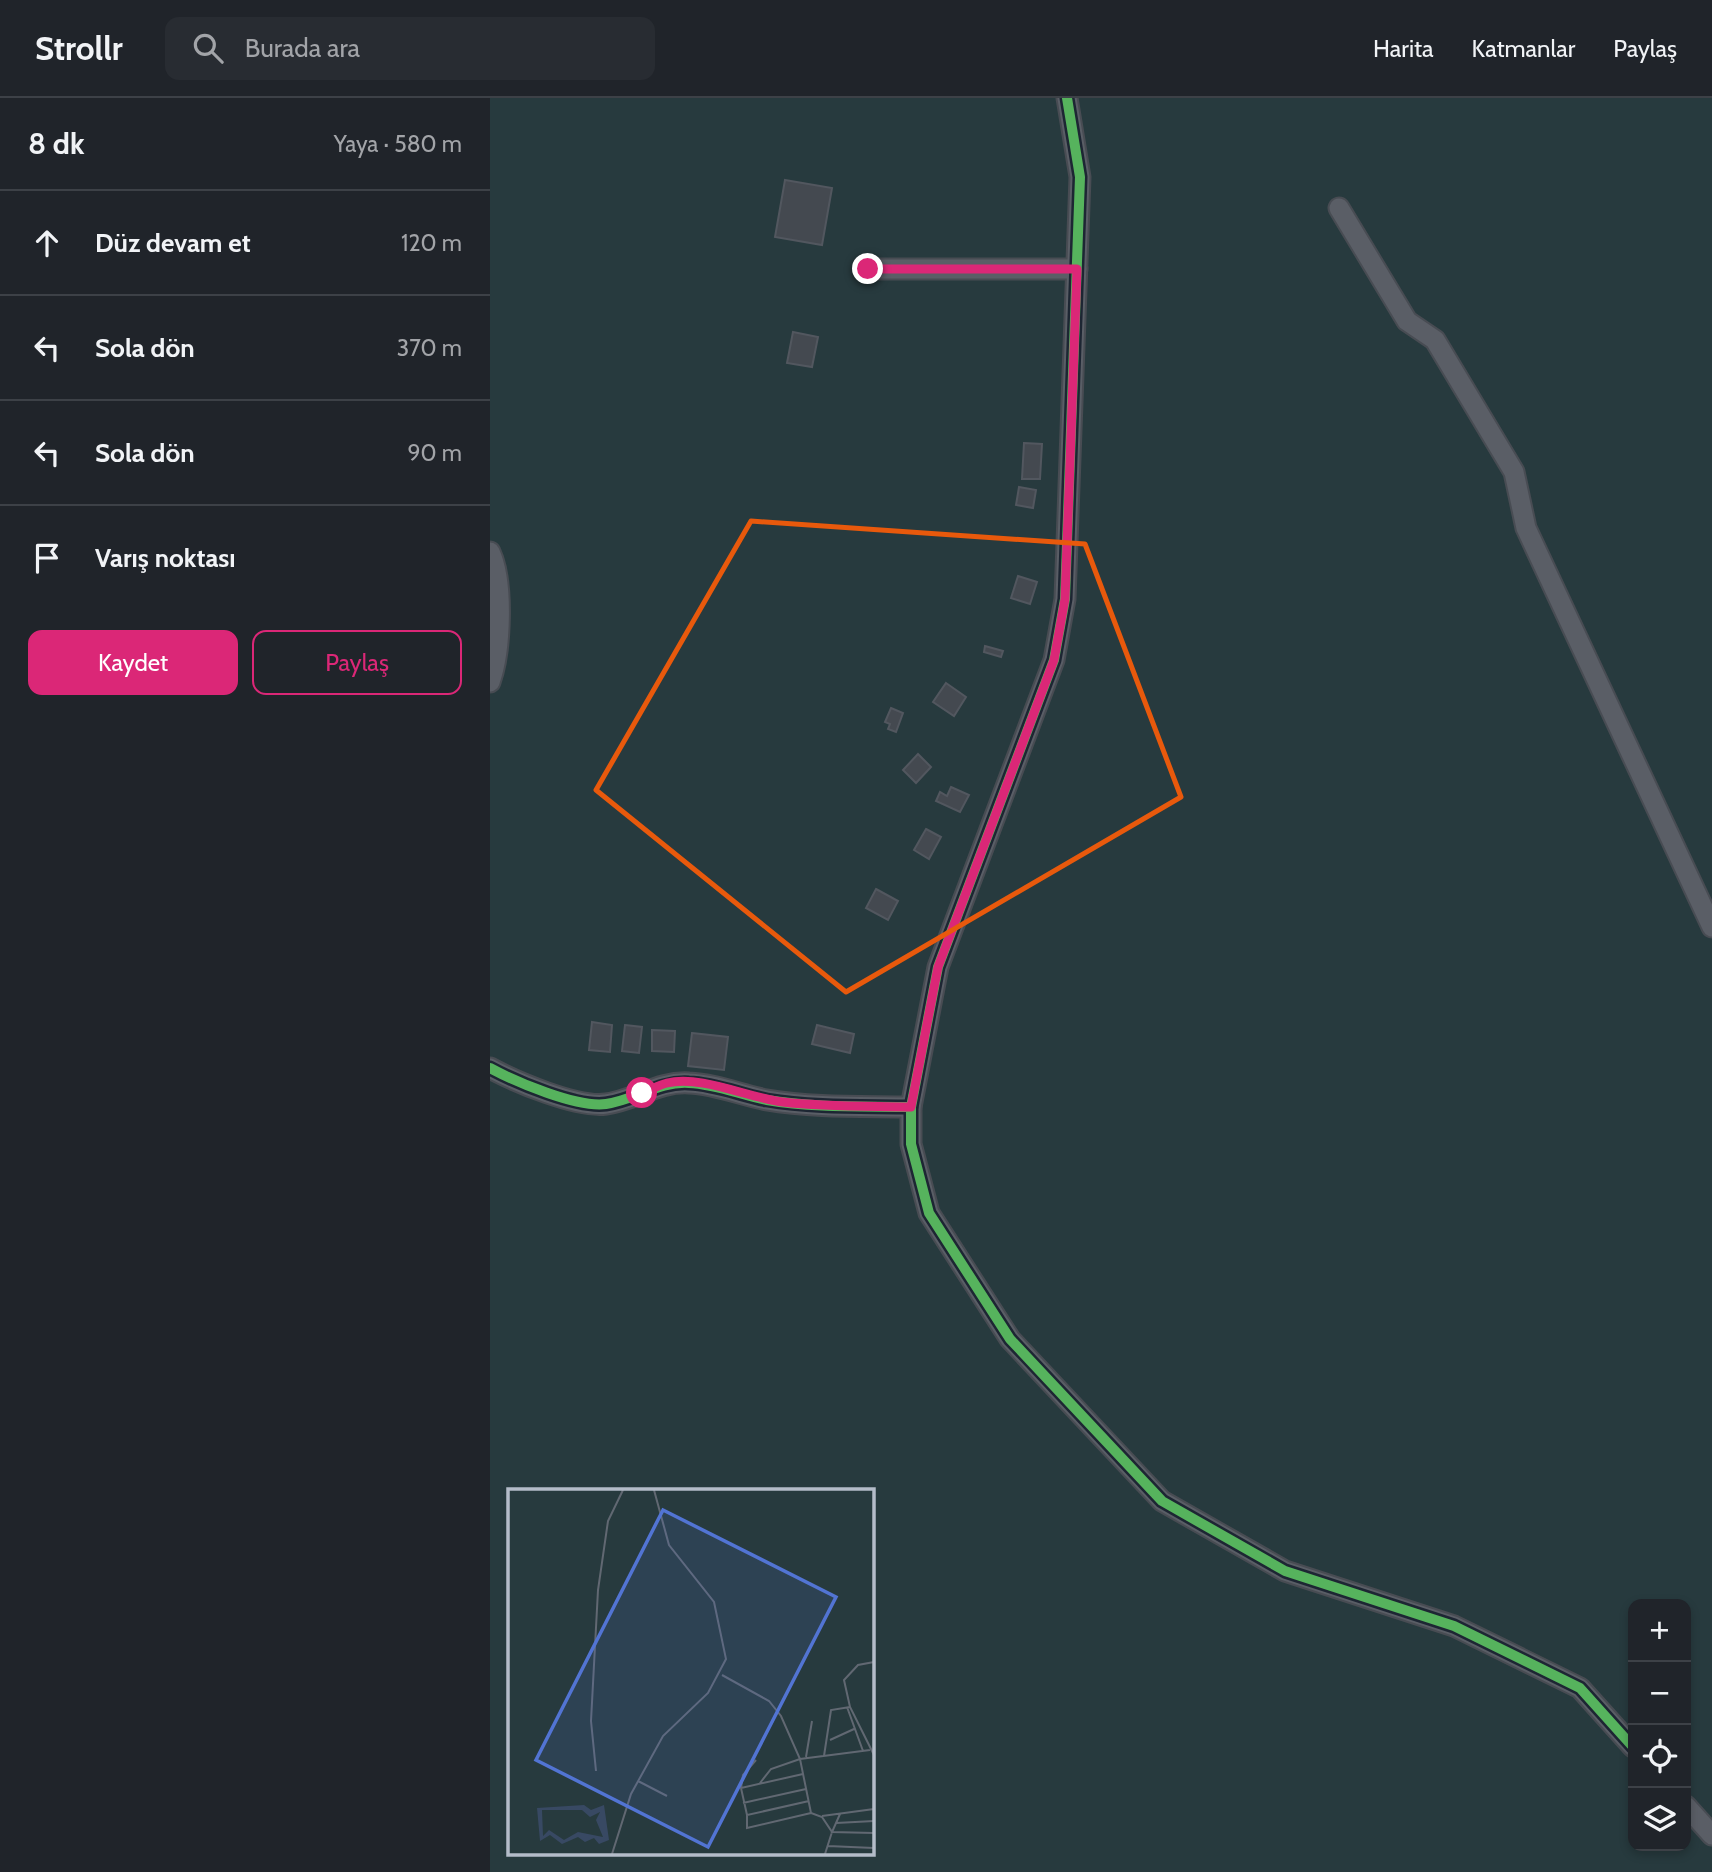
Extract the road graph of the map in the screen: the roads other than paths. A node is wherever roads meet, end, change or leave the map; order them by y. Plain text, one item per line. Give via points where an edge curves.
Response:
1 (1067, 98) edge
2 (1339, 208) dead end
3 (868, 269) dead end
4 (1077, 269) junction
5 (490, 552) edge
6 (490, 682) edge
7 (1712, 927) edge
8 (490, 1068) edge
9 (911, 1107) junction
10 (1628, 1741) edge
11 (1691, 1812) edge
12 (1712, 1835) edge

1 - 4 street via 1080,177
2 - 7 street via 1407,321 1435,340 1514,472 1526,527
3 - 4 street
4 - 9 street via 1065,599 1054,660 938,967
5 - 6 street via 500,608
8 - 9 street via 567,1100 606,1104 668,1083 691,1083 808,1105
9 - 10 street via 911,1144 929,1213 1010,1339 1161,1501 1285,1571 1454,1626 1580,1688
11 - 12 street

